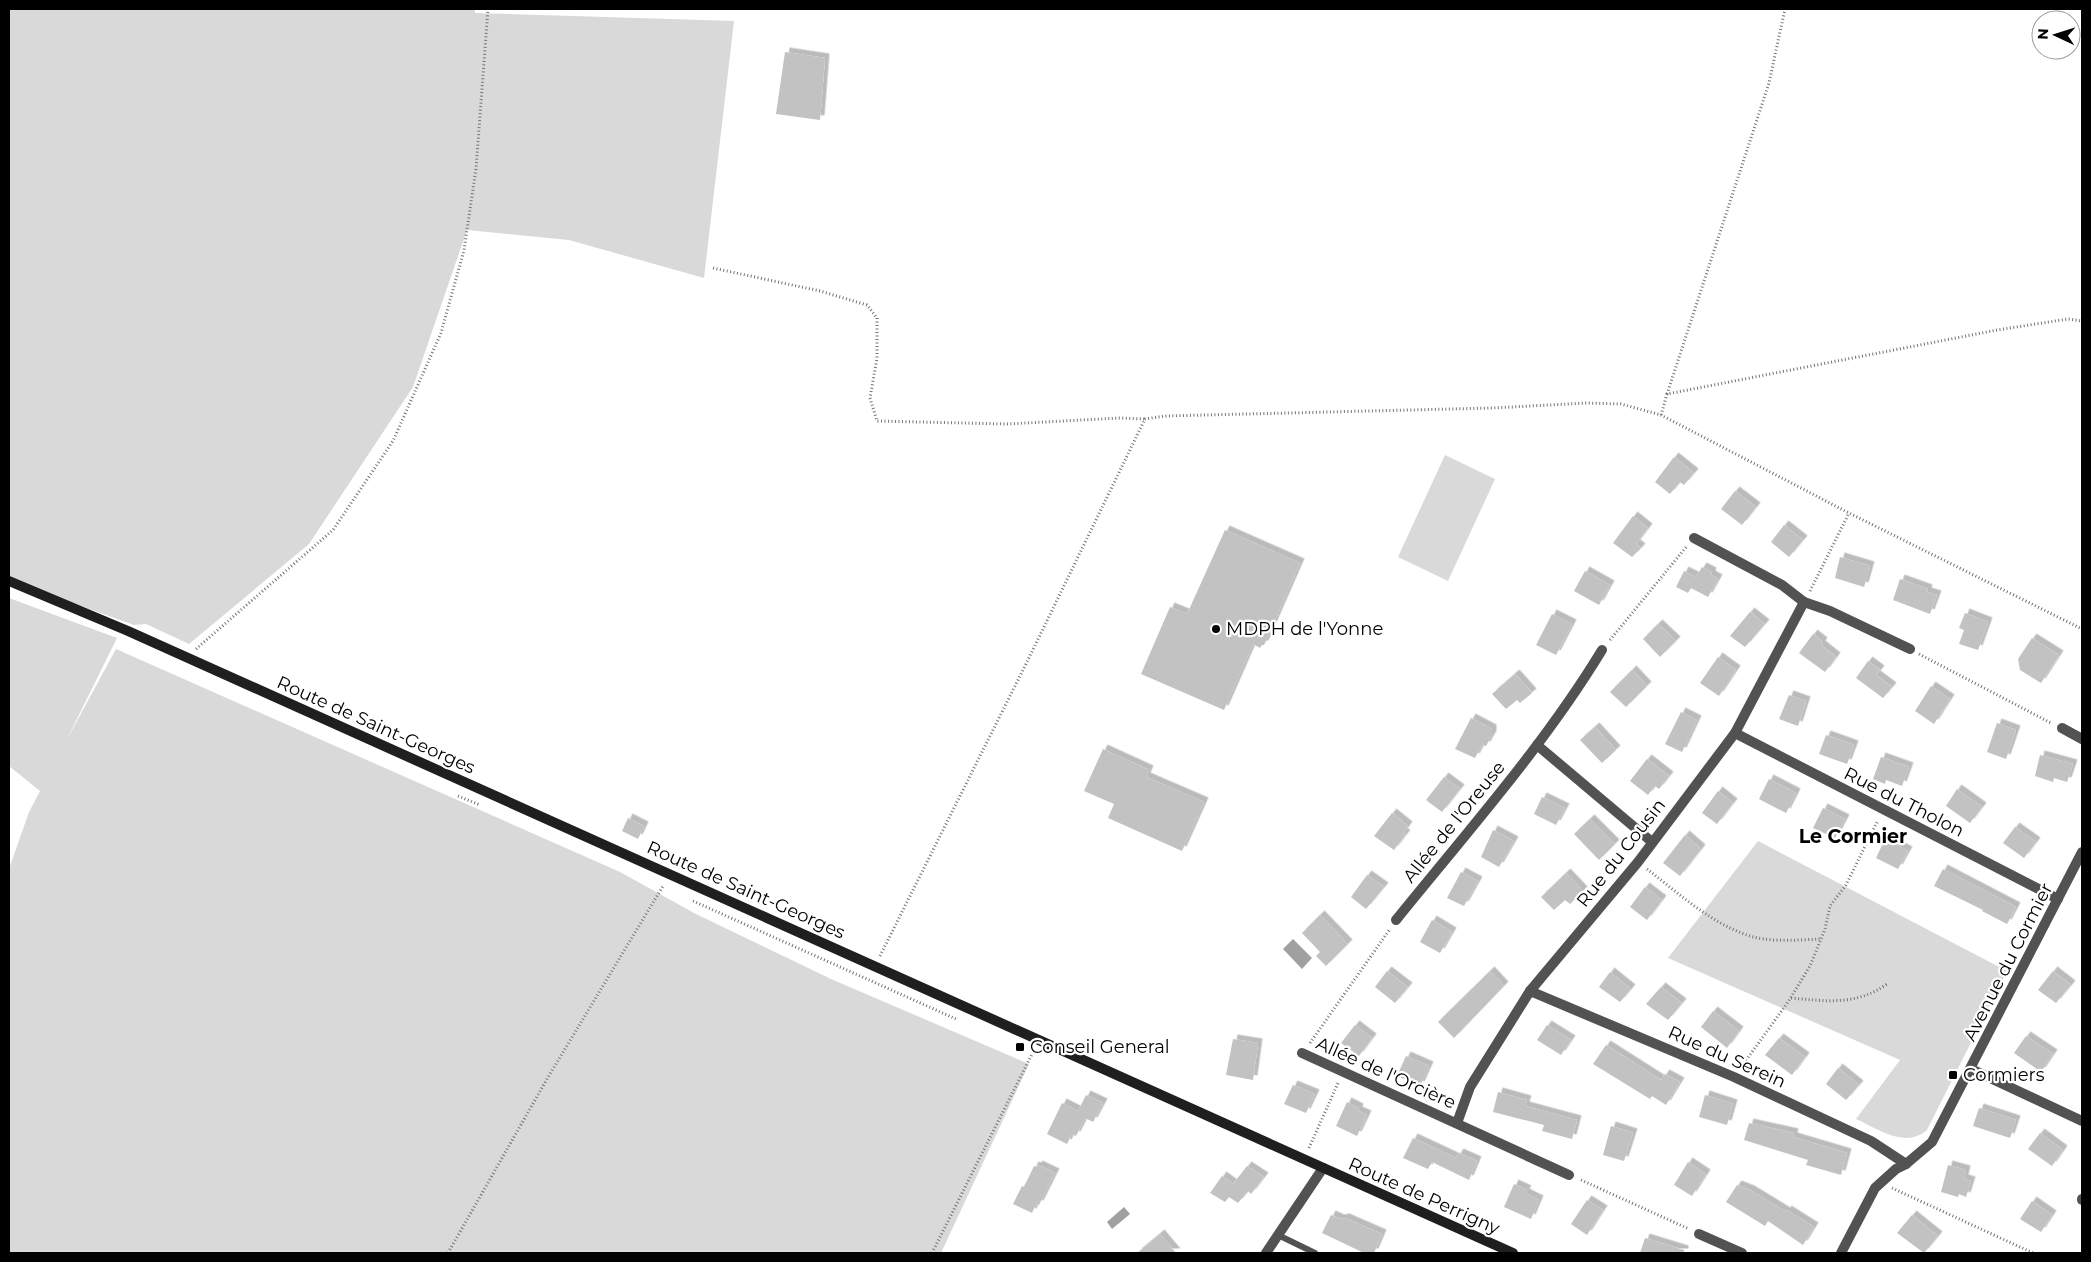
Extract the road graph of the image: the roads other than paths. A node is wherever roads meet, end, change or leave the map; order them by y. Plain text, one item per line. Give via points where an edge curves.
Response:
1 (1694, 538) road end
2 (9, 580) edge
3 (1804, 602) junction
4 (1910, 649) road end
5 (1602, 650) road end
6 (2062, 728) road end
7 (1735, 733) junction
8 (2082, 739) edge
9 (1537, 745) junction
10 (1652, 842) junction
11 (2082, 852) edge
12 (2058, 899) junction
13 (1396, 920) road end
14 (1530, 991) junction
15 (1302, 1053) road end
16 (1971, 1069) junction
17 (2082, 1122) edge
18 (1457, 1123) junction
19 (1906, 1164) junction
20 (1323, 1168) junction
21 (1569, 1175) road end
22 (1699, 1234) road end
23 (1278, 1235) junction
24 (1266, 1253) edge
25 (1316, 1253) edge
26 (1513, 1253) edge
27 (1742, 1253) edge
28 (1841, 1253) edge

1 - 3 street via 1782,585
2 - 20 main road, Route de Saint-Georges
3 - 4 street
3 - 7 street, Rue du Cousin
5 - 9 street, Allée de l'Oreuse via 1575,694
6 - 8 street
7 - 10 street, Rue du Cousin
7 - 12 street, Rue du Tholon
9 - 10 street
9 - 13 street, Allée de l'Oreuse
10 - 14 street, Rue du Cousin
11 - 12 street, Avenue du Cormier
12 - 16 street, Avenue du Cormier
14 - 18 street, Allée de l'Orcière via 1470,1087
14 - 19 street, Rue du Serein via 1734,1077 1871,1141
15 - 18 street, Allée de l'Orcière
16 - 17 street
16 - 19 street, Avenue du Cormier via 1932,1142
18 - 21 street, Allée de l'Orcière
19 - 28 street, Avenue du Cormier via 1875,1188
20 - 23 street
20 - 26 main road, Route de Perrigny
22 - 27 street
23 - 24 street
23 - 25 lane

